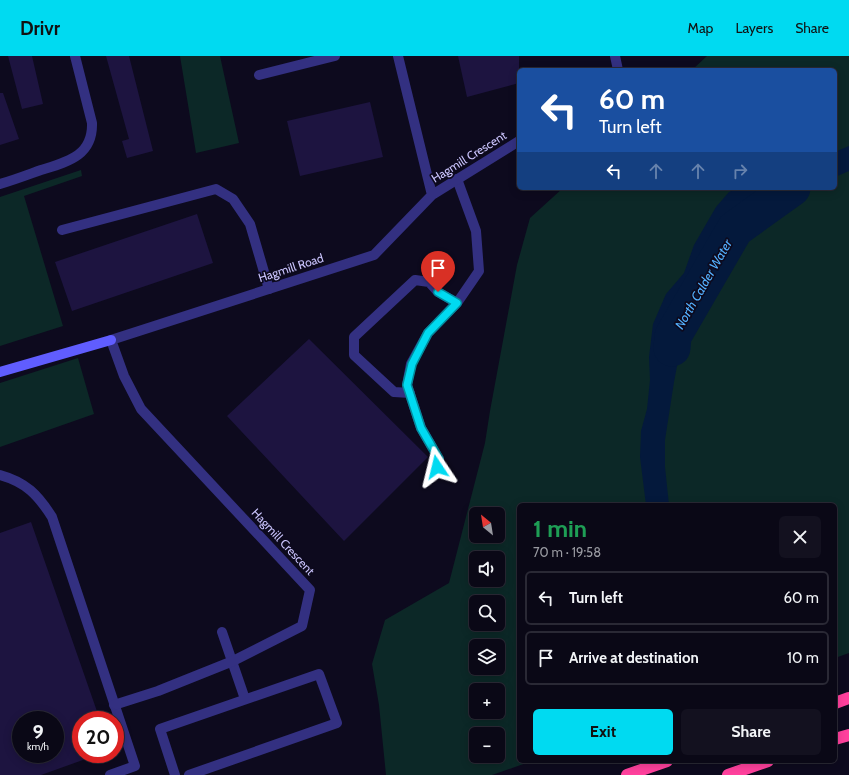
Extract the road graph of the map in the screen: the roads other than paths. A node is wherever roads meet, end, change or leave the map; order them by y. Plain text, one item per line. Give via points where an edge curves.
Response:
1 (75, 56) edge
2 (334, 56) edge
3 (398, 56) edge
4 (615, 56) edge
5 (618, 68) edge
6 (259, 75) dead end
7 (517, 142) edge
8 (457, 179) junction
9 (0, 184) edge
10 (432, 195) junction
11 (62, 230) dead end
12 (269, 289) junction
13 (457, 303) junction
14 (111, 340) junction
15 (0, 372) edge
16 (410, 393) junction
17 (0, 475) edge
18 (434, 475) dead end
19 (222, 632) dead end
20 (233, 661) junction
21 (849, 698) edge
22 (245, 699) junction
23 (837, 701) edge
24 (114, 705) junction
25 (849, 735) edge
26 (837, 738) edge
27 (661, 763) edge
28 (762, 763) edge
29 (110, 775) edge
30 (175, 775) edge
31 (189, 775) edge
32 (627, 775) edge
33 (728, 775) edge

1 - 9 street via 92,123 92,134 87,144 70,162
2 - 6 street
3 - 10 street
4 - 5 street
7 - 8 street, Hagmill Crescent
8 - 10 street, Hagmill Crescent
8 - 13 street via 476,231 479,271
10 - 12 street, Hagmill Road via 374,254
11 - 12 street via 216,189 233,199 250,224
12 - 14 street, Hagmill Road
13 - 16 street via 428,333 412,364 407,385
13 - 16 street via 438,292 429,282 415,280 354,337 354,355 394,392
14 - 15 street, Hagmill Road
14 - 20 street, Hagmill Crescent via 124,376 141,409 310,590 302,626
16 - 18 street via 421,428 439,459
17 - 24 street via 16,479 39,497 52,517
19 - 20 street
20 - 22 street
20 - 24 street, Hagmill Crescent via 158,691
21 - 23 highway
22 - 30 street via 160,729
22 - 31 street via 319,674 337,723
24 - 29 street via 135,766
25 - 26 highway
27 - 32 highway
28 - 33 highway

